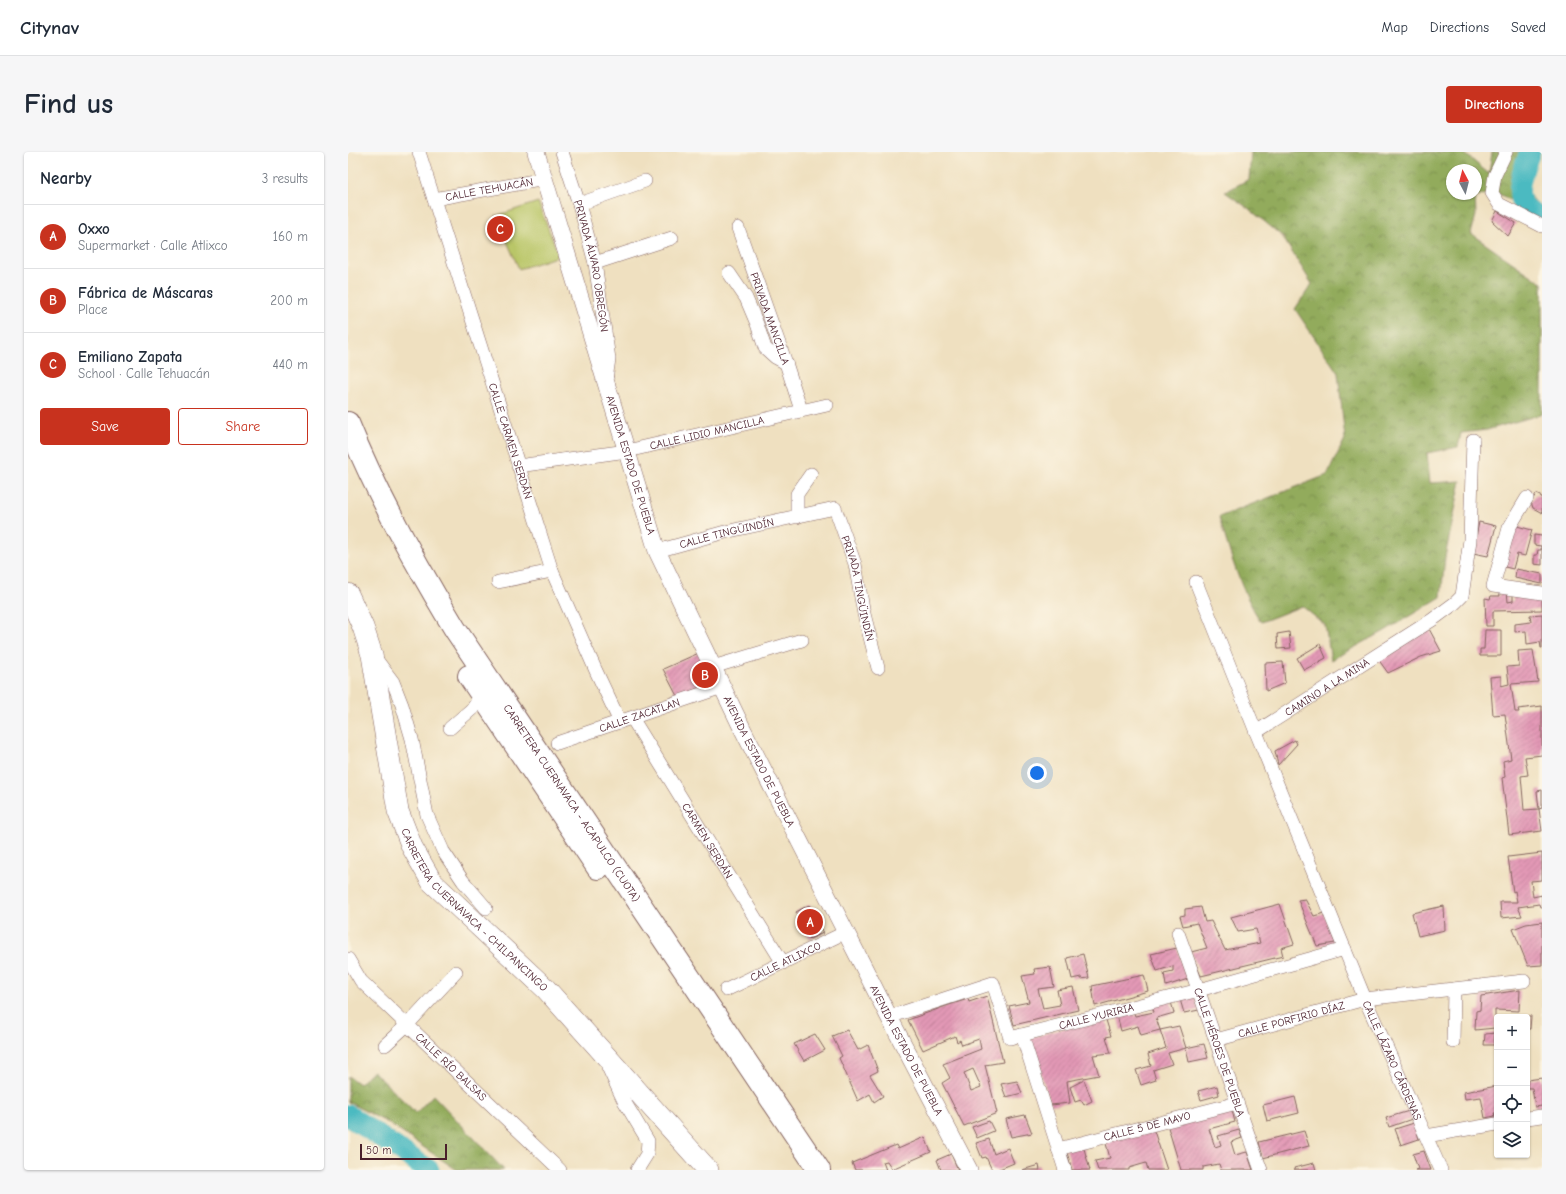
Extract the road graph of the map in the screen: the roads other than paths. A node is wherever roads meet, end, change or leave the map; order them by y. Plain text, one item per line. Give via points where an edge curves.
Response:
1 (419, 152) edge
2 (536, 152) edge
3 (562, 152) edge
4 (1506, 152) edge
5 (545, 179) junction
6 (646, 181) dead end
7 (434, 199) junction
8 (580, 204) junction
9 (1542, 226) edge
10 (738, 228) dead end
11 (672, 238) dead end
12 (595, 263) junction
13 (729, 273) dead end
14 (786, 363) junction
15 (605, 382) junction
16 (827, 405) dead end
17 (801, 410) junction
18 (348, 423) edge
19 (1473, 440) dead end
20 (627, 451) junction
21 (348, 460) edge
22 (518, 466) junction
23 (811, 474) dead end
24 (1528, 498) dead end
25 (835, 508) joint
26 (797, 517) junction
27 (657, 551) junction
28 (552, 571) junction
29 (498, 582) dead end
30 (1196, 582) dead end
31 (1542, 593) edge
32 (348, 594) edge
33 (802, 640) dead end
34 (372, 655) junction
35 (712, 667) junction
36 (878, 668) dead end
37 (722, 687) junction
38 (482, 695) junction
39 (626, 720) junction
40 (450, 728) dead end
41 (1256, 732) junction
42 (557, 743) dead end
43 (486, 908) dead end
44 (846, 932) junction
45 (1178, 933) dead end
46 (1345, 949) junction
47 (348, 959) edge
48 (782, 963) junction
49 (456, 972) dead end
50 (1524, 981) dead end
51 (1454, 989) junction
52 (726, 990) dead end
53 (1199, 990) junction
54 (1366, 999) junction
55 (889, 1017) junction
56 (408, 1024) junction
57 (1022, 1035) junction
58 (1216, 1040) junction
59 (1453, 1042) dead end
60 (385, 1045) dead end
61 (600, 1049) junction
62 (1237, 1103) junction
63 (1542, 1116) edge
64 (1530, 1118) edge
65 (1494, 1125) edge
66 (1426, 1136) junction
67 (1058, 1149) junction
68 (560, 1170) edge
69 (637, 1170) edge
70 (708, 1170) edge
71 (802, 1170) edge
72 (819, 1170) edge
73 (969, 1170) edge
74 (1065, 1170) edge
75 (1261, 1170) edge
76 (1441, 1170) edge

1 - 7 street, CALLE CARMEN SERDÁN
2 - 5 street, AVENIDA ESTADO DE PUEBLA
3 - 8 street, PRIVADA ÁLVARO OBREGÓN
4 - 9 street via 1495,175 1492,193 1499,204
5 - 7 street, CALLE TEHUACÁN
5 - 15 street, AVENIDA ESTADO DE PUEBLA
6 - 8 street
7 - 22 street, CALLE CARMEN SERDÁN
8 - 12 street, PRIVADA ÁLVARO OBREGÓN
10 - 14 street, PRIVADA MANCILLA
11 - 12 street
12 - 15 street, PRIVADA ÁLVARO OBREGÓN via 608,359
13 - 14 street via 746,298 765,348
14 - 17 street, PRIVADA MANCILLA
15 - 20 street, AVENIDA ESTADO DE PUEBLA
16 - 17 street, CALLE LIDIO MANCILLA
17 - 20 street, CALLE LIDIO MANCILLA
18 - 72 highway, CARRETERA CUERNAVACA - ACAPULCO (CUOTA) via 359,451 407,548 455,629
19 - 41 street, CAMINO A LA MINA via 1470,540 1462,596 1432,620
20 - 22 street, CALLE LIDIO MANCILLA
20 - 27 street, AVENIDA ESTADO DE PUEBLA
21 - 38 highway, CARRETERA CUERNAVACA - ACAPULCO (CUOTA) via 369,506 408,578
22 - 28 street, CALLE CARMEN SERDÁN
23 - 26 street via 796,494
24 - 31 street via 1509,528 1493,586
25 - 26 street, CALLE TINGÜINDÍN
25 - 36 street, PRIVADA TINGÜINDÍN via 855,564 864,614
26 - 27 street, CALLE TINGÜINDÍN via 725,532
27 - 35 street, AVENIDA ESTADO DE PUEBLA
28 - 29 street
28 - 39 street, CALLE CARMEN SERDÁN via 596,671
30 - 41 street
32 - 34 main road, CARRETERA CUERNAVACA - CHILPANCINGO via 364,627
33 - 35 street
34 - 43 street via 393,682 402,705 412,739 426,815 443,852
34 - 61 main road, CARRETERA CUERNAVACA - CHILPANCINGO via 398,811 412,847 432,882 546,989
35 - 37 street, AVENIDA ESTADO DE PUEBLA
37 - 39 street, CALLE ZACATLAN
37 - 44 street, AVENIDA ESTADO DE PUEBLA
38 - 40 street via 473,708
38 - 71 highway, CARRETERA CUERNAVACA - ACAPULCO (CUOTA)
39 - 42 street, CALLE ZACATLAN
39 - 48 street, CARMEN SERDÁN
41 - 46 street
44 - 48 street, CALLE ATLIXCO
44 - 55 street, AVENIDA ESTADO DE PUEBLA
45 - 53 street, CALLE HÉROES DE PUEBLA
46 - 53 street, CALLE YURIRIA
46 - 54 street, CALLE LÁZARO CÁRDENAS
47 - 56 street, CALLE RÍO BALSAS via 362,981
48 - 52 street, CALLE ATLIXCO
49 - 56 street
50 - 51 street, CALLE PORFIRIO DÍAZ
51 - 54 street, CALLE PORFIRIO DÍAZ
51 - 59 street
53 - 57 street, CALLE YURIRIA
53 - 58 street, CALLE HÉROES DE PUEBLA
54 - 58 street, CALLE PORFIRIO DÍAZ
54 - 66 street, CALLE LÁZARO CÁRDENAS
55 - 57 street via 993,983 1010,1038
55 - 73 street, AVENIDA ESTADO DE PUEBLA
56 - 60 street
56 - 68 street, CALLE RÍO BALSAS
57 - 67 street
58 - 62 street, CALLE HÉROES DE PUEBLA
61 - 69 street via 624,1101 648,1141 647,1154
61 - 70 main road, CARRETERA CUERNAVACA - CHILPANCINGO
62 - 67 street, CALLE 5 DE MAYO
62 - 75 street, CALLE HÉROES DE PUEBLA
63 - 64 street
65 - 66 street
66 - 76 street, CALLE LÁZARO CÁRDENAS
67 - 74 street

